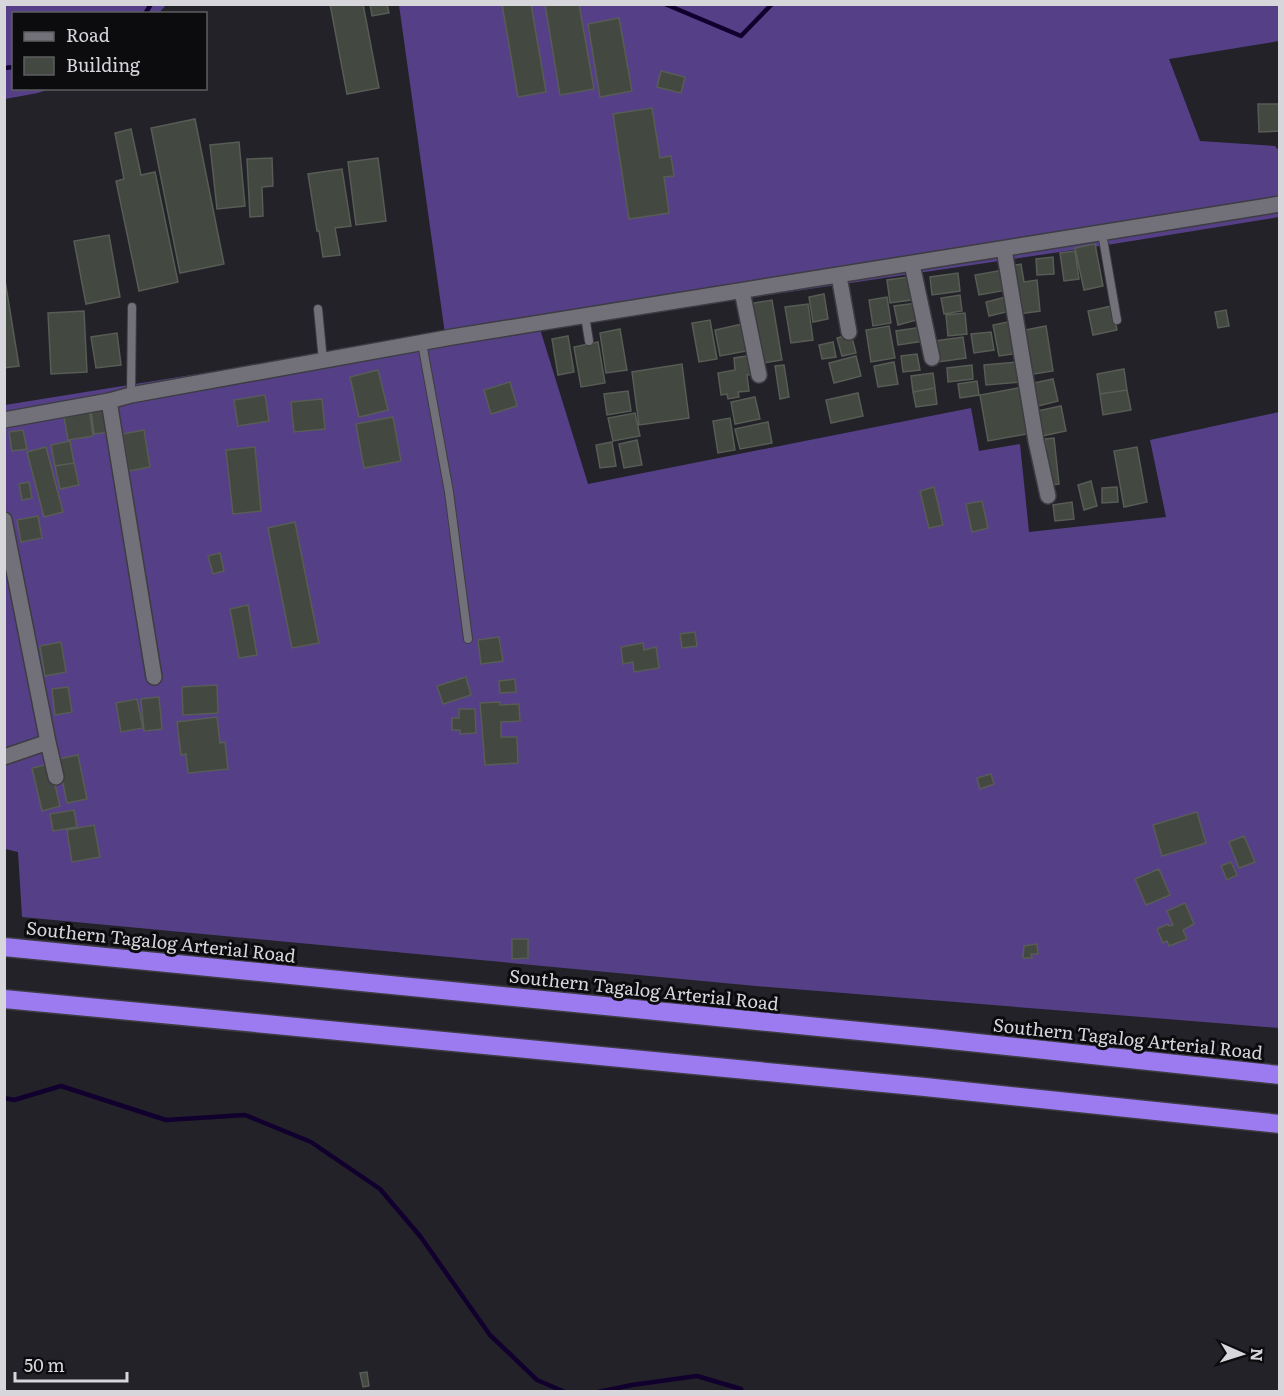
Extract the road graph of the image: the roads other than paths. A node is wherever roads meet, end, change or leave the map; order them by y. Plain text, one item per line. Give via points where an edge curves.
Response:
1 (1280, 204) edge
2 (1102, 232) junction
3 (1004, 249) junction
4 (912, 264) junction
5 (839, 276) junction
6 (742, 291) junction
7 (132, 307) dead end
8 (318, 309) dead end
9 (585, 316) junction
10 (1117, 320) dead end
11 (849, 332) dead end
12 (589, 341) dead end
13 (422, 343) junction
14 (932, 358) dead end
15 (323, 361) junction
16 (759, 375) dead end
17 (131, 394) junction
18 (109, 400) junction
19 (4, 420) edge
20 (1048, 496) dead end
21 (4, 520) edge
22 (468, 639) dead end
23 (154, 676) dead end
24 (48, 742) junction
25 (4, 757) edge
26 (56, 777) dead end
27 (4, 947) edge
28 (4, 999) edge
29 (1280, 1075) edge
30 (1280, 1124) edge

1 - 2 street
2 - 3 street
2 - 10 lane
3 - 4 street
3 - 20 street
4 - 5 street
4 - 14 street
5 - 6 street
5 - 11 street
6 - 9 street
6 - 16 street
7 - 17 lane
8 - 15 lane
9 - 12 lane
9 - 13 street
13 - 15 street
13 - 22 lane via 449,492
15 - 17 street
17 - 18 street
18 - 19 street
18 - 23 street
21 - 24 street
24 - 25 street
24 - 26 street
27 - 29 highway, Southern Tagalog Arterial Road
28 - 30 highway

